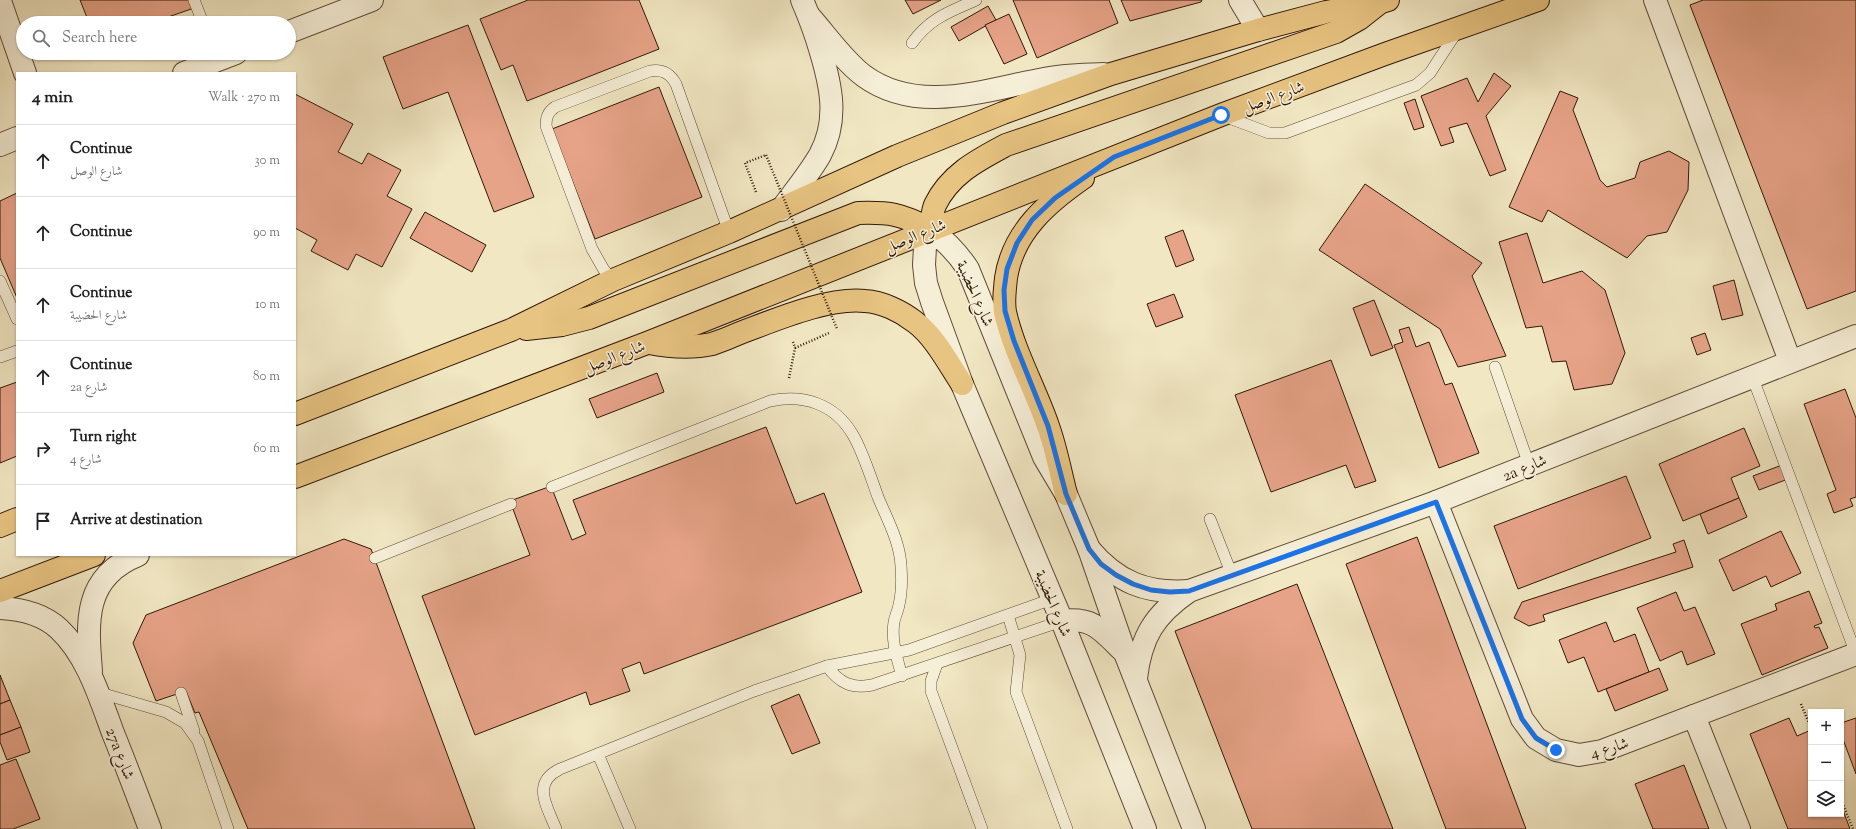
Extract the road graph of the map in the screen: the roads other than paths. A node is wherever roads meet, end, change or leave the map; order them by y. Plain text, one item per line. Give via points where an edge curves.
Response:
1 (0, 0) edge
2 (194, 0) edge
3 (372, 0) edge
4 (976, 0) edge
5 (1240, 0) edge
6 (1538, 0) edge
7 (1656, 0) edge
8 (1383, 2) edge
9 (806, 9) edge
10 (201, 16) edge
11 (1460, 28) junction
12 (296, 29) edge
13 (1258, 30) junction
14 (912, 42) dead end
15 (16, 49) edge
16 (20, 60) edge
17 (212, 60) edge
18 (24, 72) edge
19 (186, 72) edge
20 (1111, 74) junction
21 (1221, 115) junction
22 (16, 138) edge
23 (0, 145) edge
24 (1114, 157) junction
25 (781, 210) junction
26 (930, 229) junction
27 (729, 232) junction
28 (613, 280) junction
29 (0, 281) edge
30 (16, 317) edge
31 (511, 330) junction
32 (1856, 336) edge
33 (647, 343) junction
34 (16, 350) edge
35 (0, 357) edge
36 (1790, 361) junction
37 (1495, 366) dead end
38 (1752, 376) junction
39 (962, 384) junction
40 (296, 414) edge
41 (1529, 465) junction
42 (296, 477) edge
43 (552, 487) dead end
44 (1066, 494) junction
45 (1436, 502) junction
46 (511, 504) dead end
47 (16, 519) edge
48 (1210, 519) dead end
49 (0, 526) edge
50 (1089, 549) junction
51 (91, 556) edge
52 (136, 556) edge
53 (375, 558) dead end
54 (1232, 575) junction
55 (0, 591) edge
56 (1189, 591) junction
57 (1052, 599) junction
58 (0, 608) edge
59 (1008, 615) junction
60 (1062, 621) junction
61 (1016, 637) junction
62 (895, 653) junction
63 (1124, 653) junction
64 (1856, 654) edge
65 (937, 664) junction
66 (827, 666) junction
67 (902, 676) junction
68 (1136, 678) junction
69 (94, 684) junction
70 (181, 693) dead end
71 (1694, 716) junction
72 (198, 741) junction
73 (598, 754) junction
74 (150, 829) edge
75 (228, 829) edge
76 (556, 829) edge
77 (630, 829) edge
78 (982, 829) edge
79 (1067, 829) edge
80 (1145, 829) edge
81 (1194, 829) edge
82 (1739, 829) edge

1 - 15 street
2 - 10 lane
3 - 12 street
4 - 14 lane via 938,17
5 - 13 street
6 - 11 main road, شارع الوصل
7 - 36 street
8 - 13 main road
8 - 26 main road via 1336,32 1006,145 968,166 948,185 935,206
9 - 20 street via 850,64 863,75 894,91 914,96 955,96 1046,78
9 - 25 street via 829,76 832,117 820,155
11 - 21 main road, شارع الوصل
11 - 21 lane via 1430,74 1416,85 1294,132 1269,133
13 - 20 main road
16 - 18 street
17 - 19 street
20 - 25 main road via 925,144
21 - 24 main road, شارع الوصل
22 - 23 street
24 - 26 main road, شارع الوصل
24 - 44 main road via 1055,198 1032,220 1017,243 1007,269 1004,290 1005,311 1014,341 1048,426
25 - 27 main road
26 - 31 main road via 908,218 883,212 858,213 589,318 562,325
26 - 33 main road, شارع الوصل
26 - 39 street, شارع الحضيبة via 924,259 926,284
26 - 44 street, شارع الحضيبة via 954,249 968,269 1044,457
27 - 28 main road
27 - 28 lane via 676,84 666,72 650,70 556,107 549,112 546,126 592,249
28 - 31 main road
29 - 30 lane
31 - 40 main road
32 - 36 street, 2a شارع
33 - 39 main road via 669,347 712,344 784,317 839,301 865,301 892,308 915,322 934,341
33 - 42 main road, شارع الوصل
34 - 35 lane
36 - 38 street, 2a شارع
37 - 41 lane
38 - 41 street, 2a شارع
38 - 64 lane
39 - 57 street, شارع الحضيبة
41 - 45 street, 2a شارع
43 - 62 lane via 770,401 785,398 806,399 825,407 841,419 853,435 896,540 901,564 902,590 894,622
44 - 50 street, شارع الحضيبة
45 - 54 street, 2a شارع
45 - 71 street, شارع 4 via 1522,719 1536,738 1556,750 1579,755 1602,751
46 - 53 lane
47 - 49 main road
48 - 54 lane
50 - 56 street, 2a شارع via 1101,564 1133,584 1151,590
50 - 63 street, شارع الحضيبة
51 - 55 main road
52 - 69 street, 27a شارع via 113,569 98,588 90,609 87,630
54 - 56 street, 2a شارع
56 - 68 street, 2a شارع via 1156,619 1138,657
57 - 59 lane
57 - 60 street, شارع الحضيبة
58 - 69 street, 27a شارع via 22,610 41,617 58,629 72,645
59 - 61 lane
59 - 62 lane
60 - 61 lane
60 - 63 street via 1088,621 1101,629
60 - 80 street, شارع الحضيبة
61 - 65 lane
61 - 79 lane via 1020,655 1016,692
62 - 66 lane
62 - 67 lane
63 - 68 street, شارع الحضيبة
64 - 71 street, شارع 4
65 - 67 lane
65 - 78 lane via 932,677 931,691
66 - 67 lane via 838,680 857,687 872,686
66 - 73 lane via 754,691
68 - 81 street, شارع الحضيبة
69 - 72 lane via 166,712 185,723
69 - 74 street, 27a شارع
70 - 72 lane
71 - 82 street
72 - 75 lane
73 - 76 lane via 552,773 546,780 544,799
73 - 77 lane

